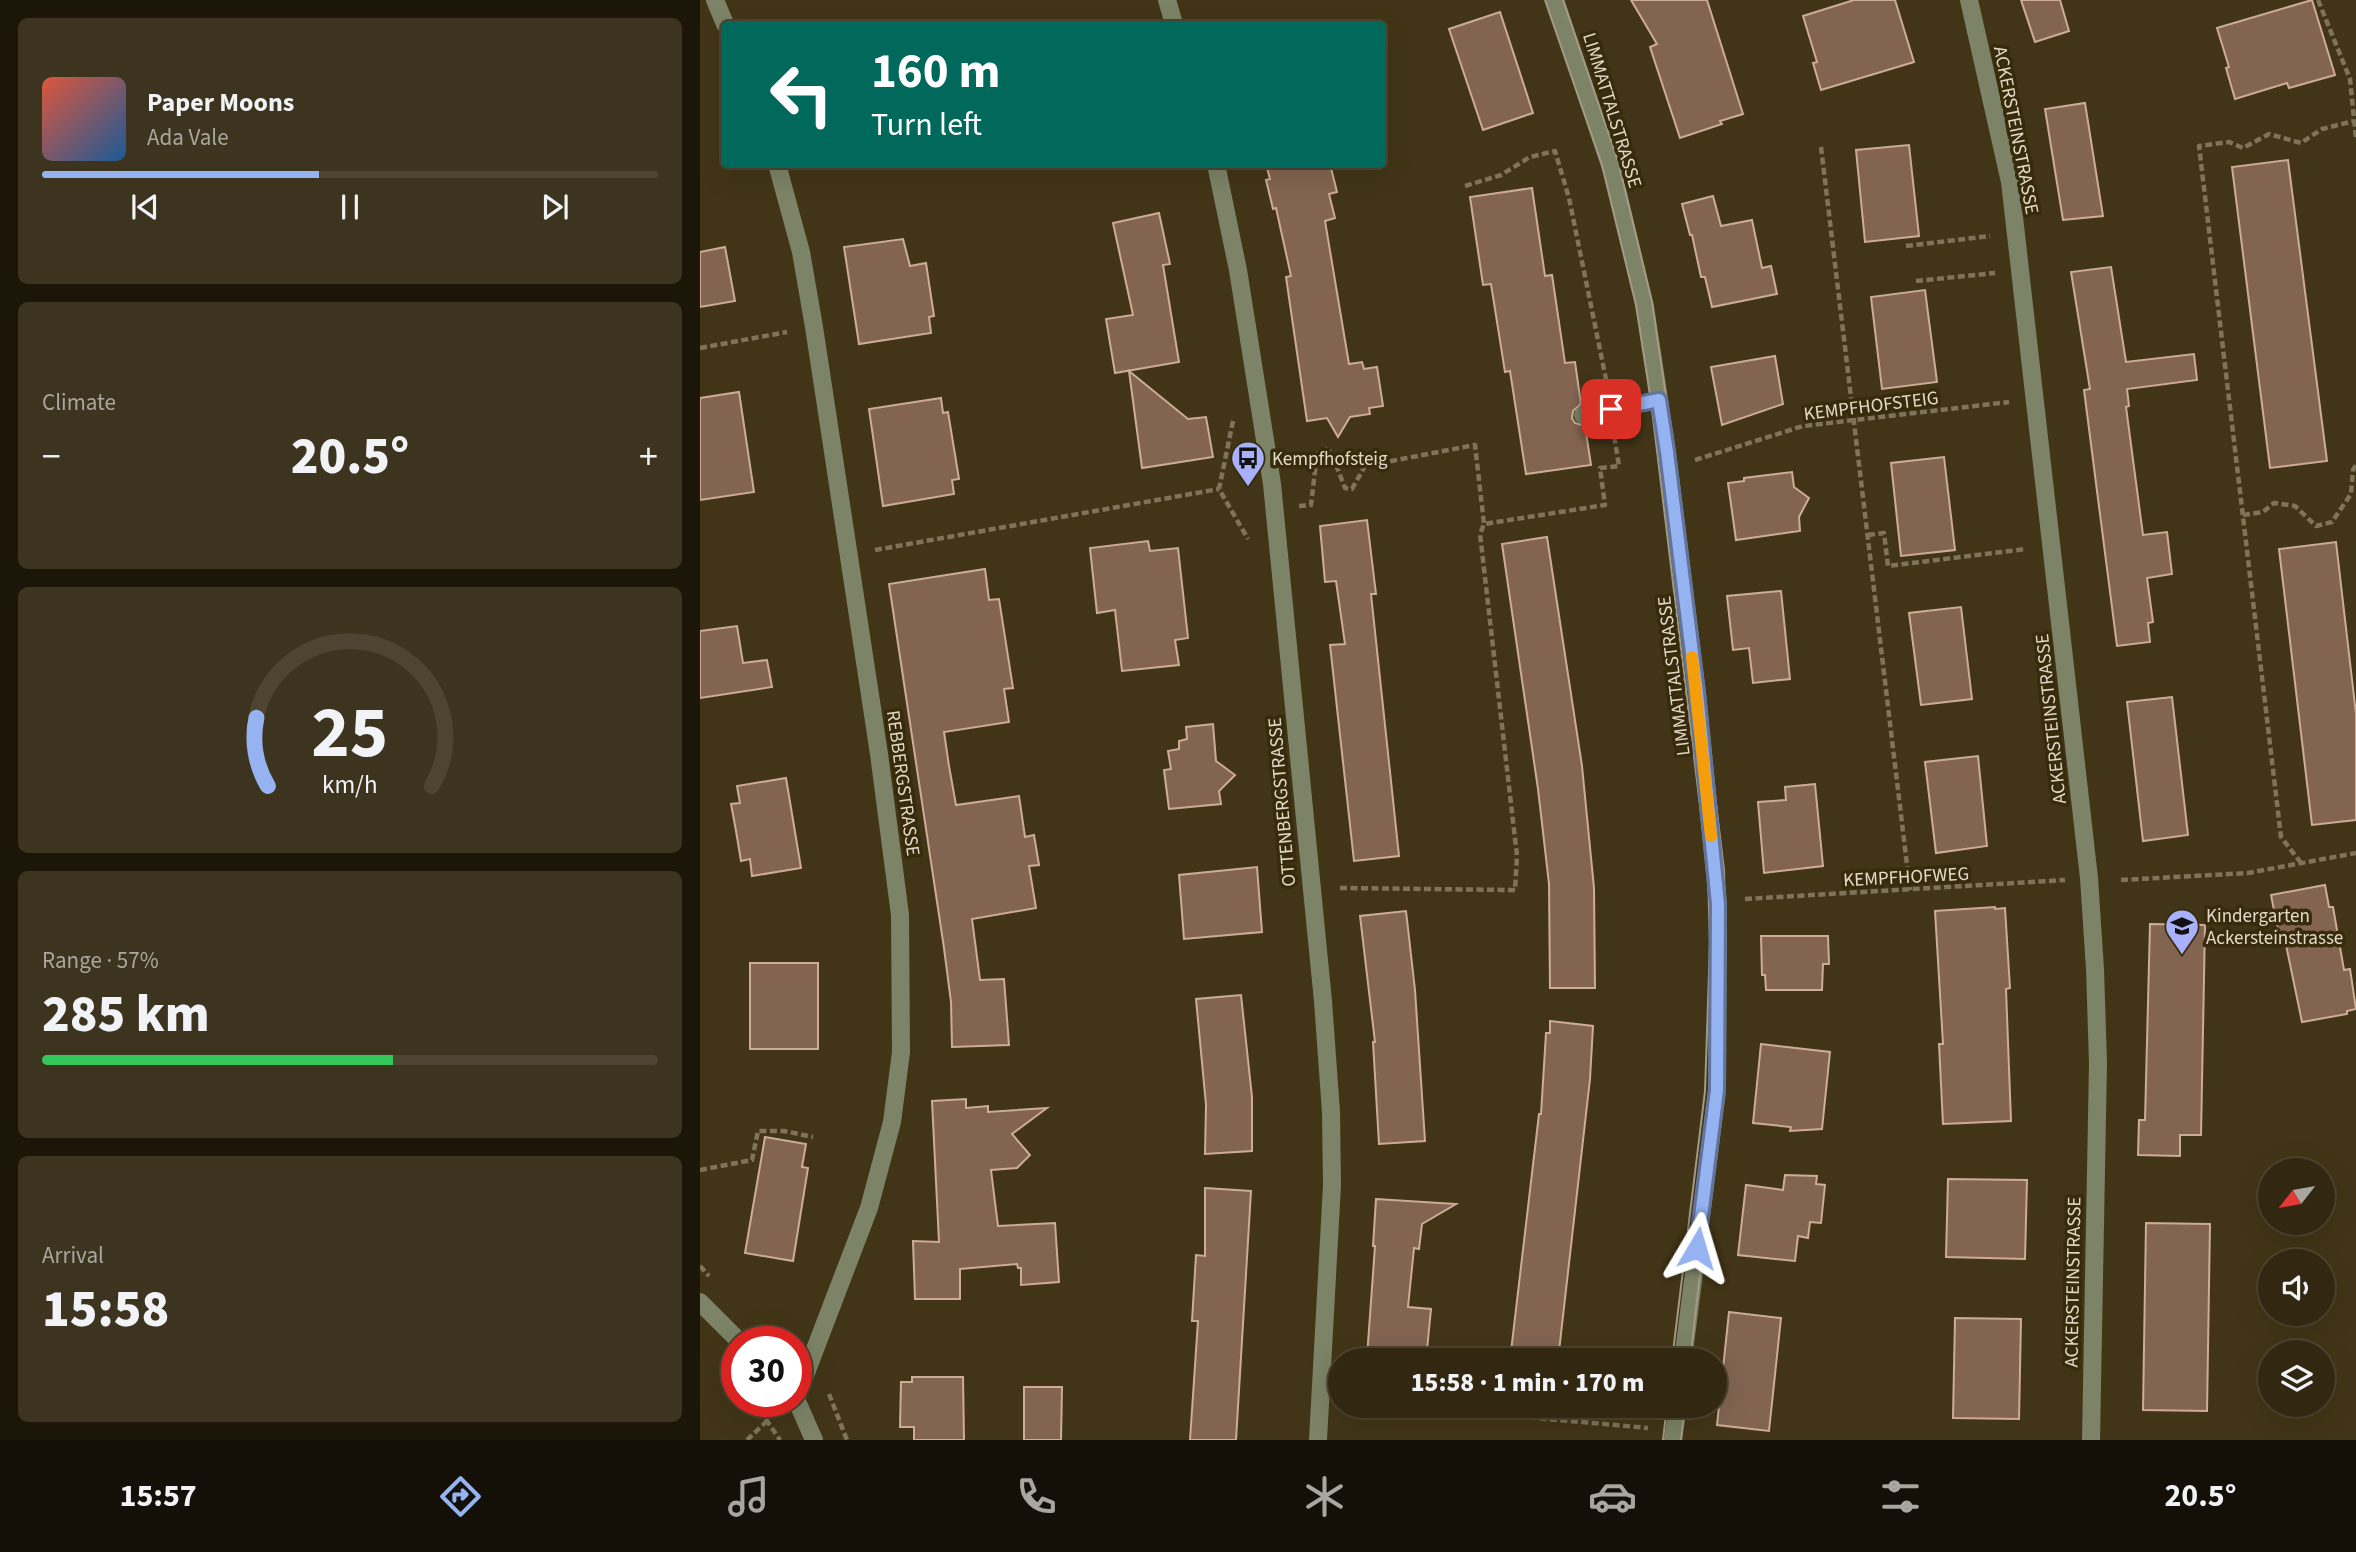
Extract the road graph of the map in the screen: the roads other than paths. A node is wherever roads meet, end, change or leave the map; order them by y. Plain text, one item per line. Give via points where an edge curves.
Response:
1 (715, 0) edge
2 (1167, 0) edge
3 (1555, 0) edge
4 (1969, 0) edge
5 (724, 21) edge
6 (1173, 21) edge
7 (777, 168) edge
8 (1217, 168) edge
9 (1659, 400) junction
10 (1583, 415) dead end
11 (700, 1302) edge
12 (724, 1326) edge
13 (1685, 1348) edge
14 (812, 1357) edge
15 (804, 1417) edge
16 (1676, 1418) edge
17 (814, 1440) edge
18 (1318, 1440) edge
19 (1673, 1440) edge
20 (2091, 1440) edge

1 - 5 street
2 - 6 street
3 - 9 street, LIMMATTALSTRASSE via 1614,177 1644,307
4 - 20 street, ACKERSTEINSTRASSE via 2010,182 2089,878 2098,1063
7 - 14 street, REBBERGSTRASSE via 802,252 900,915 901,1052 892,1122 869,1208
8 - 18 street, OTTENBERGSTRASSE via 1272,484 1323,1001 1332,1185
9 - 10 street
9 - 13 street, LIMMATTALSTRASSE via 1718,904 1717,1090
11 - 12 street
15 - 17 street
16 - 19 street

